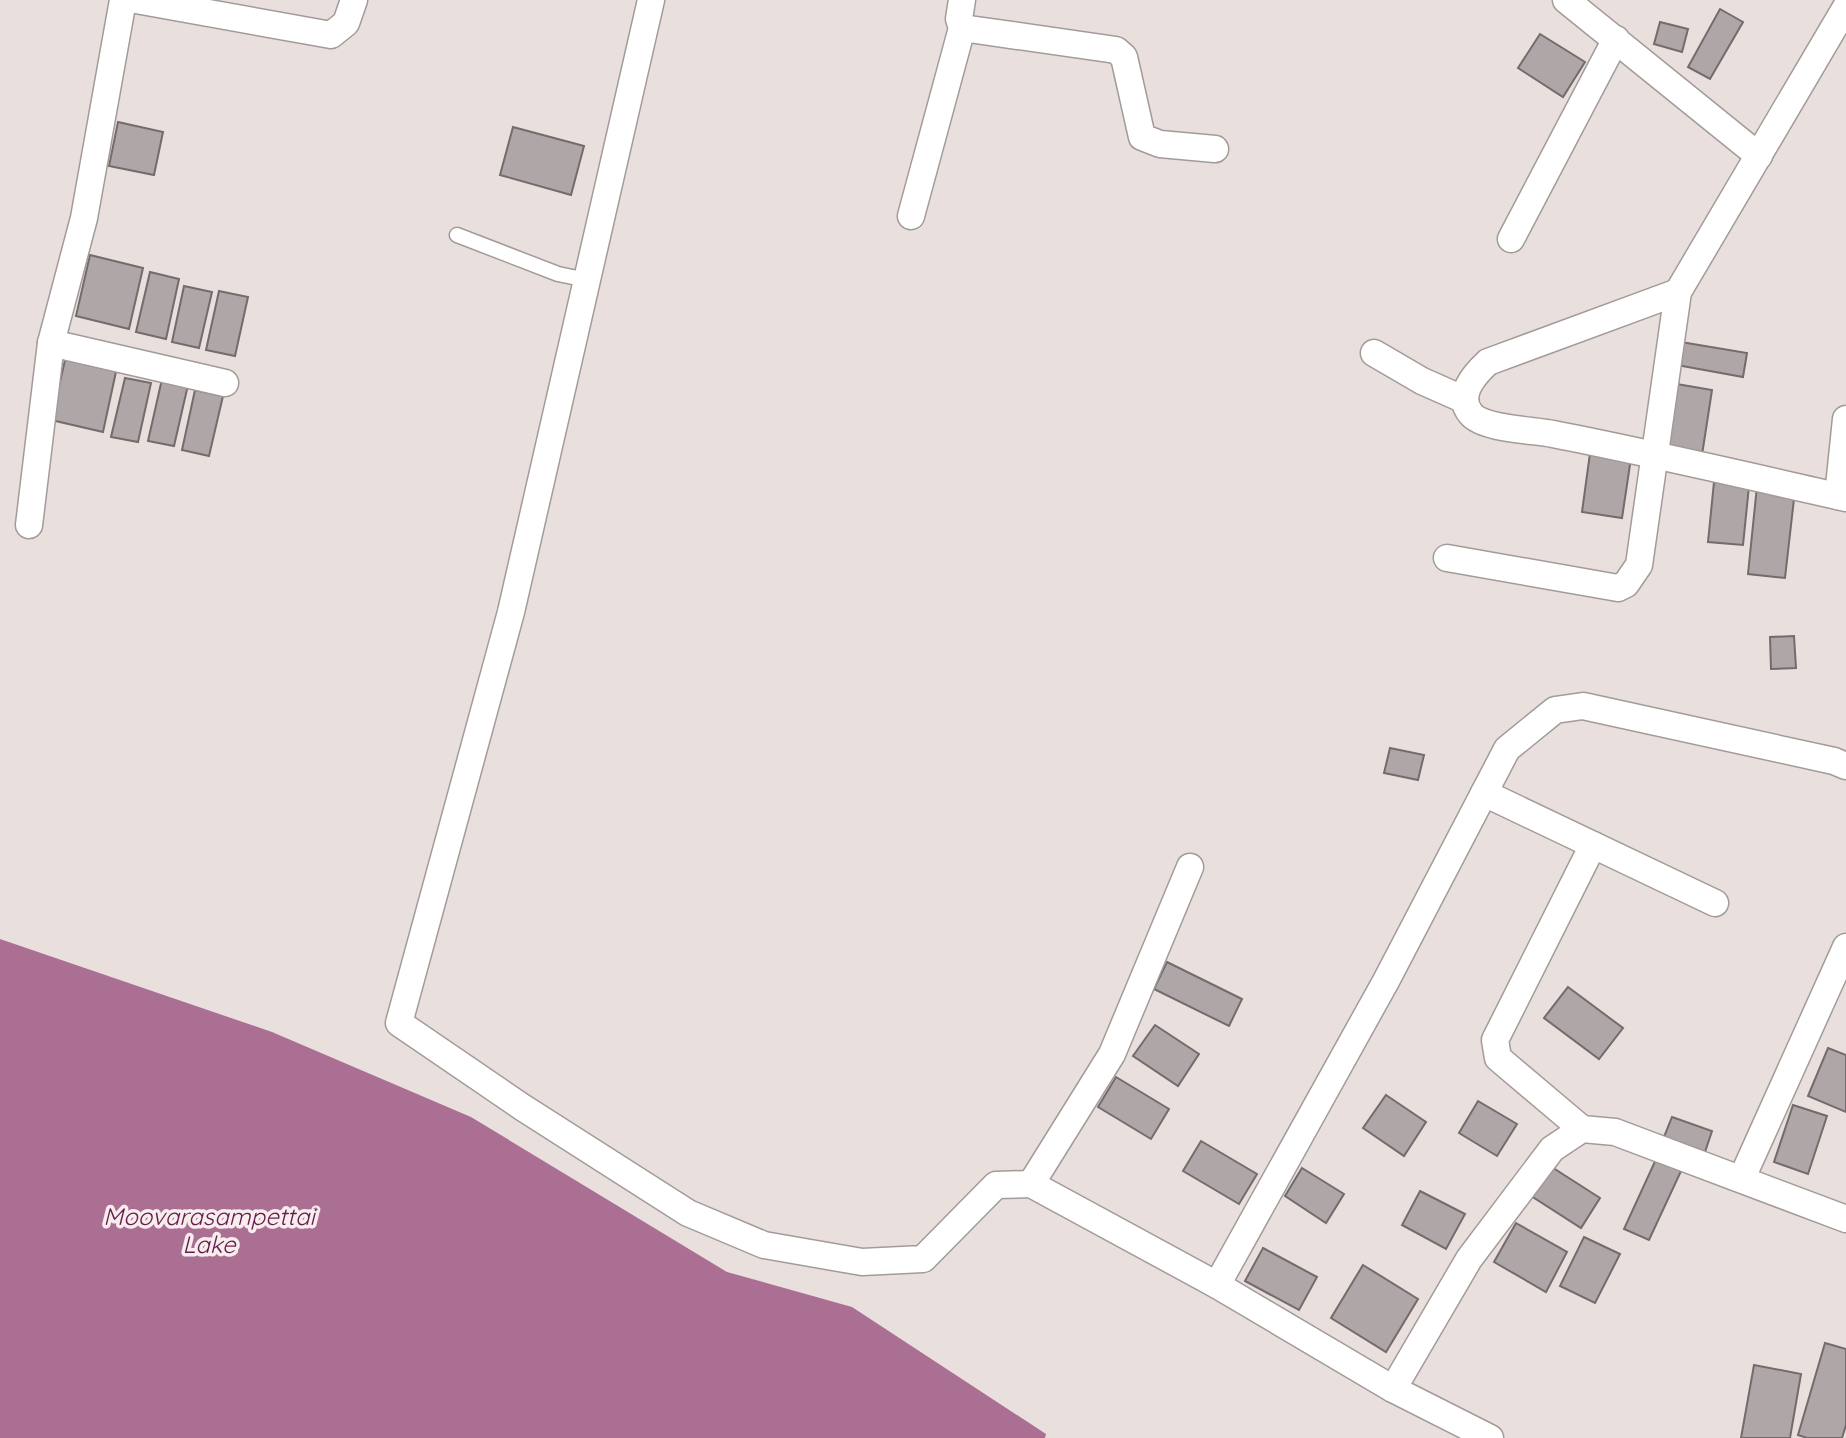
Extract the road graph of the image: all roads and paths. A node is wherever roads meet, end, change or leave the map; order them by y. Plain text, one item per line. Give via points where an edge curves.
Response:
1 (123, 0) edge
2 (136, 0) edge
3 (354, 0) edge
4 (651, 0) edge
5 (962, 0) edge
6 (1566, 0) edge
7 (1846, 7) edge
8 (962, 28) junction
9 (1616, 39) junction
10 (1215, 149) dead end
11 (1759, 156) junction
12 (911, 216) dead end
13 (457, 235) dead end
14 (1511, 239) dead end
15 (587, 280) junction
16 (1678, 292) junction
17 (51, 343) junction
18 (1374, 353) dead end
19 (225, 383) dead end
20 (1465, 400) junction
21 (1846, 419) edge
22 (1654, 456) junction
23 (1842, 497) edge
24 (29, 525) dead end
25 (1447, 558) dead end
26 (1846, 766) edge
27 (1484, 793) junction
28 (1593, 845) junction
29 (1190, 867) dead end
30 (1715, 903) dead end
31 (1846, 947) edge
32 (1582, 1129) junction
33 (1742, 1178) junction
34 (1031, 1184) junction
35 (1846, 1219) edge
36 (1217, 1285) junction
37 (1393, 1389) junction
38 (1490, 1438) edge

1 - 17 street via 84,218
2 - 3 street via 331,35 346,23
4 - 15 street
5 - 8 street
6 - 9 street
7 - 11 street
8 - 10 street via 1116,50 1124,57 1142,137
8 - 12 street
9 - 11 street
9 - 14 street
11 - 16 street
13 - 15 lane
15 - 34 street via 511,612 399,1023 688,1213 764,1245 862,1262 923,1259 996,1185
16 - 20 street via 1488,362 1471,378
16 - 22 street
17 - 19 street
17 - 24 street
18 - 20 street
20 - 22 street via 1482,422
21 - 23 street
22 - 23 street
22 - 25 street via 1639,565 1618,588
26 - 27 street via 1583,706 1555,710 1507,749
27 - 28 street
27 - 36 street
28 - 30 street
28 - 32 street via 1495,1040 1498,1058
29 - 34 street via 1112,1054
31 - 33 street
32 - 33 street via 1615,1132
32 - 37 street via 1552,1149 1469,1259
33 - 35 street
34 - 36 street
36 - 37 street
37 - 38 street

